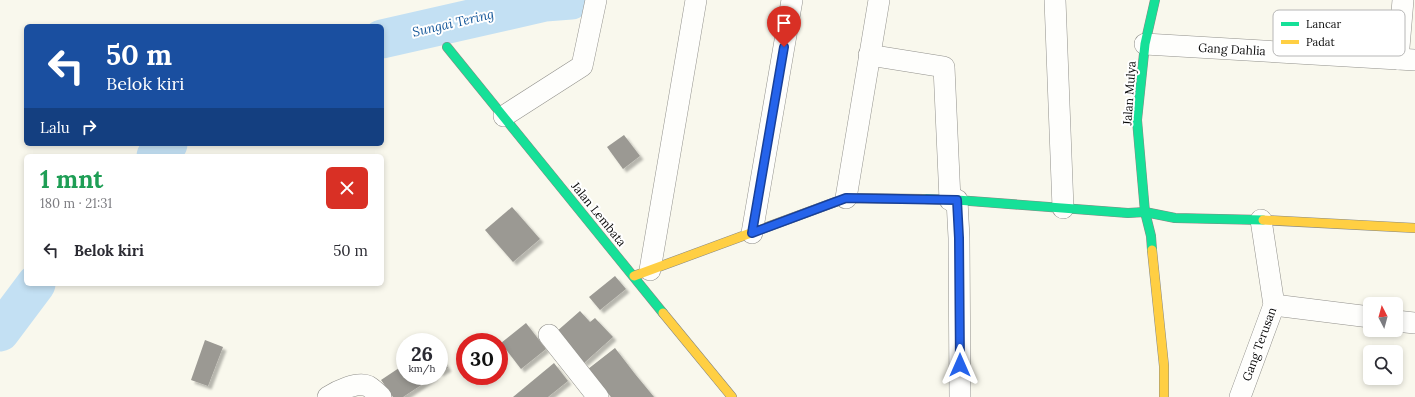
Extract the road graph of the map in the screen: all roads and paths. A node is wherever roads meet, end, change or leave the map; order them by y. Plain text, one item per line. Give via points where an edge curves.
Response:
1 (596, 0) edge
2 (696, 0) edge
3 (792, 0) edge
4 (879, 0) edge
5 (1055, 0) edge
6 (1155, 0) edge
7 (1403, 0) edge
8 (1404, 10) edge
9 (1405, 30) edge
10 (1145, 44) junction
11 (447, 47) dead end
12 (1273, 52) edge
13 (869, 55) junction
14 (1342, 56) edge
15 (1407, 60) edge
16 (504, 116) junction
17 (846, 198) junction
18 (954, 200) junction
19 (1063, 208) junction
20 (1145, 212) junction
21 (1261, 220) junction
22 (1415, 228) edge
23 (752, 233) junction
24 (642, 273) junction
25 (1274, 305) junction
26 (1363, 316) edge
27 (1403, 322) edge
28 (1415, 323) edge
29 (549, 335) dead end
30 (328, 397) edge
31 (381, 397) edge
32 (598, 397) edge
33 (732, 397) edge
34 (960, 397) edge
35 (1164, 397) edge
36 (1240, 397) edge

1 - 16 street via 582,66
2 - 24 street
3 - 23 street
4 - 13 street
5 - 19 street
6 - 10 street, Jalan Mulya
7 - 8 street
9 - 15 street
10 - 12 street, Gang Dahlia
10 - 20 street, Jalan Mulya via 1137,120
11 - 16 street, Jalan Lembata
13 - 17 street
13 - 18 street via 944,67
14 - 15 street, Gang Dahlia
16 - 24 street, Jalan Lembata
17 - 18 street
17 - 23 street
18 - 19 street
18 - 34 street via 959,238
19 - 20 street
20 - 21 street via 1175,218
20 - 35 street, Jalan Mulya via 1151,236 1164,366
21 - 22 street
21 - 25 street, Gang Terusan
23 - 24 street
24 - 33 street, Jalan Lembata
25 - 26 street
25 - 36 street, Gang Terusan
27 - 28 street
29 - 32 street
30 - 31 street via 339,390 357,385 367,386

